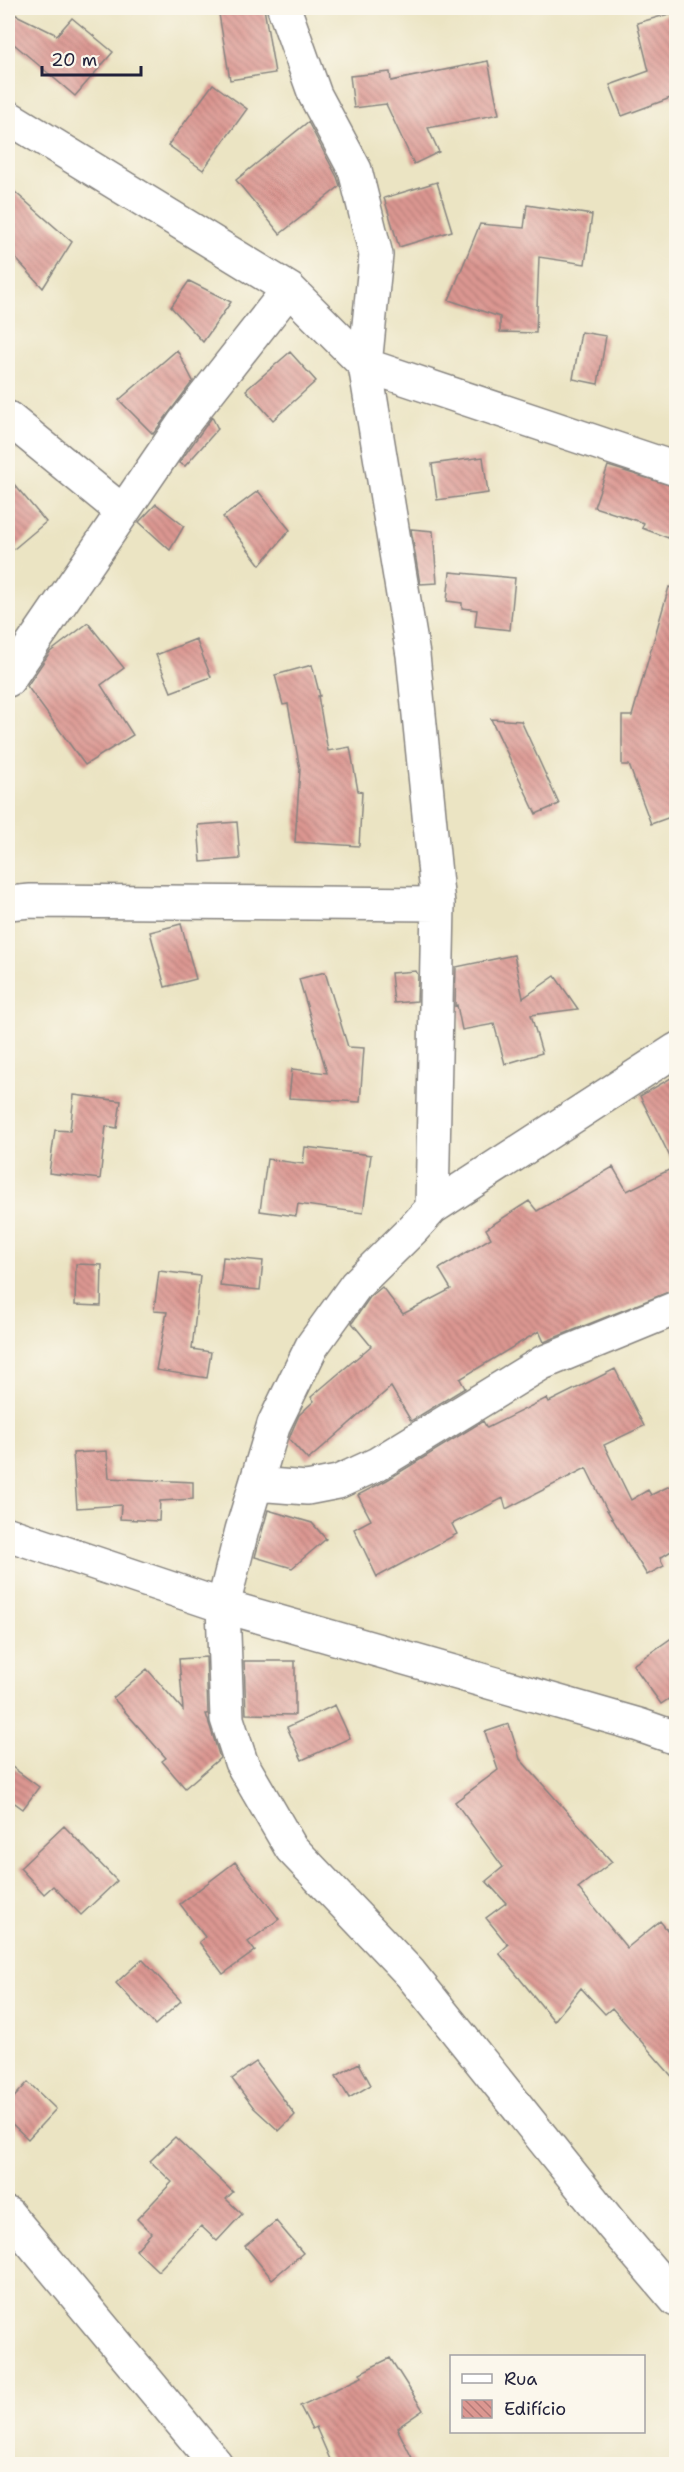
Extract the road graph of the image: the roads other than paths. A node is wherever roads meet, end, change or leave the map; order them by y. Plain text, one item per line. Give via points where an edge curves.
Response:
1 (284, 8) edge
2 (8, 117) edge
3 (288, 289) junction
4 (364, 365) junction
5 (8, 418) edge
6 (676, 469) edge
7 (123, 512) junction
8 (8, 680) edge
9 (8, 903) edge
10 (438, 904) junction
11 (676, 1050) edge
12 (432, 1208) junction
13 (676, 1308) edge
14 (256, 1484) junction
15 (8, 1533) edge
16 (223, 1606) junction
17 (676, 1738) edge
18 (8, 2214) edge
19 (676, 2301) edge
20 (216, 2464) edge

1 - 4 street via 315,95 355,170 367,213 376,255
2 - 3 street
3 - 4 street
3 - 7 street via 183,424
4 - 6 street
4 - 10 street via 413,655
5 - 7 street
7 - 8 street
9 - 10 street
10 - 12 street
11 - 12 street
12 - 14 street via 356,1285 312,1346 274,1424
13 - 14 street via 542,1363 377,1464 338,1482 307,1488
14 - 16 street
15 - 16 street
16 - 17 street
16 - 19 street via 227,1719 241,1762 291,1848 410,1973
18 - 20 street

